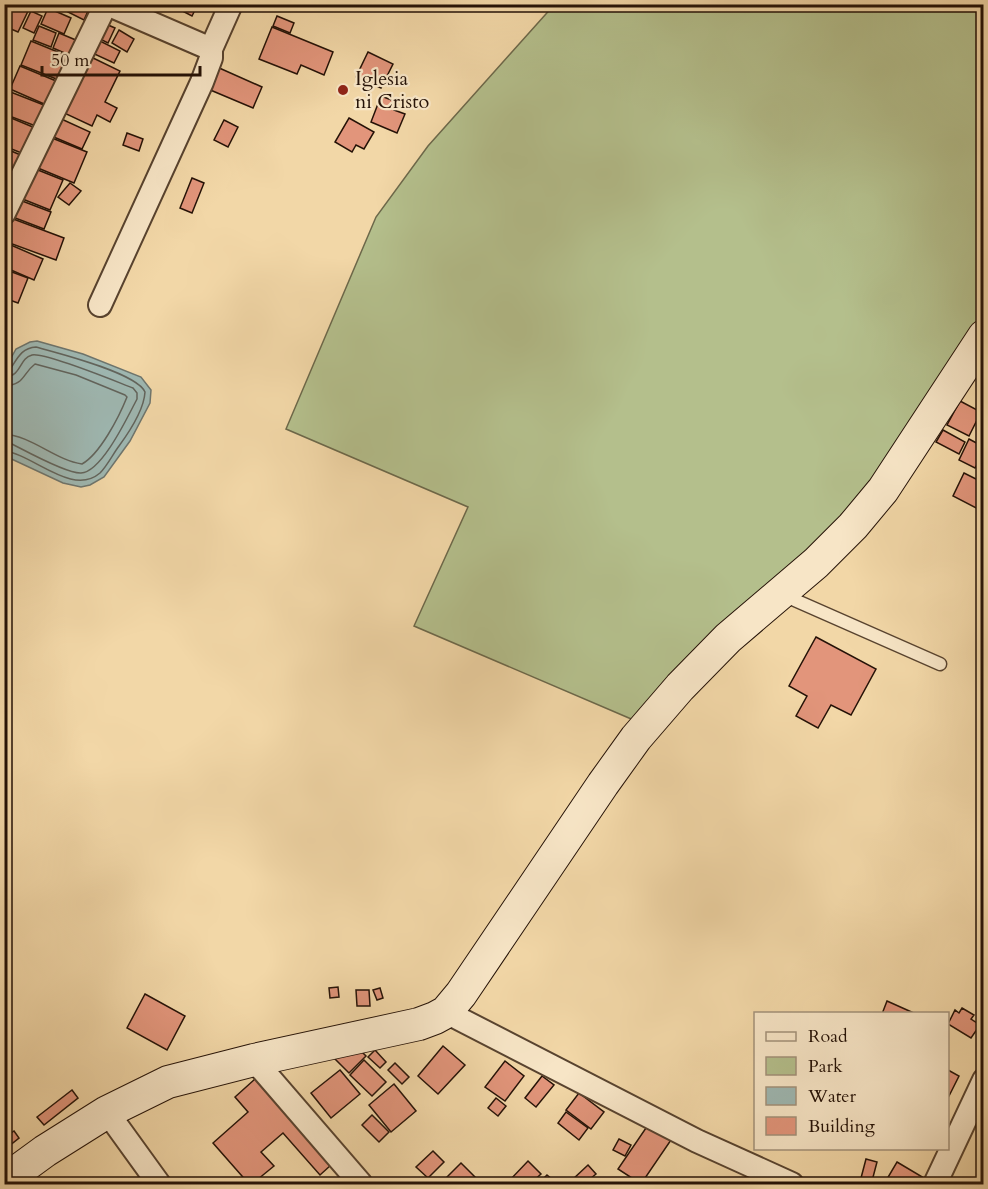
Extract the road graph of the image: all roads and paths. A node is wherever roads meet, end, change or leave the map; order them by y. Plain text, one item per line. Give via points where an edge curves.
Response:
1 (107, 4) edge
2 (231, 4) edge
3 (212, 49) junction
4 (4, 213) edge
5 (100, 305) dead end
6 (984, 336) edge
7 (780, 594) junction
8 (940, 664) dead end
9 (446, 1012) junction
10 (254, 1060) junction
11 (984, 1080) edge
12 (107, 1112) junction
13 (14, 1180) edge
14 (159, 1185) edge
15 (361, 1185) edge
16 (792, 1185) edge
17 (935, 1185) edge

1 - 3 street
1 - 4 street
2 - 3 street
3 - 5 street via 202,82
6 - 7 street via 883,490 824,556
7 - 8 lane
7 - 9 street via 688,679 636,738 488,957
9 - 10 street via 408,1027
9 - 16 street via 697,1141
10 - 12 street via 168,1082
10 - 15 street
11 - 17 street
12 - 13 street via 45,1151
12 - 14 street

